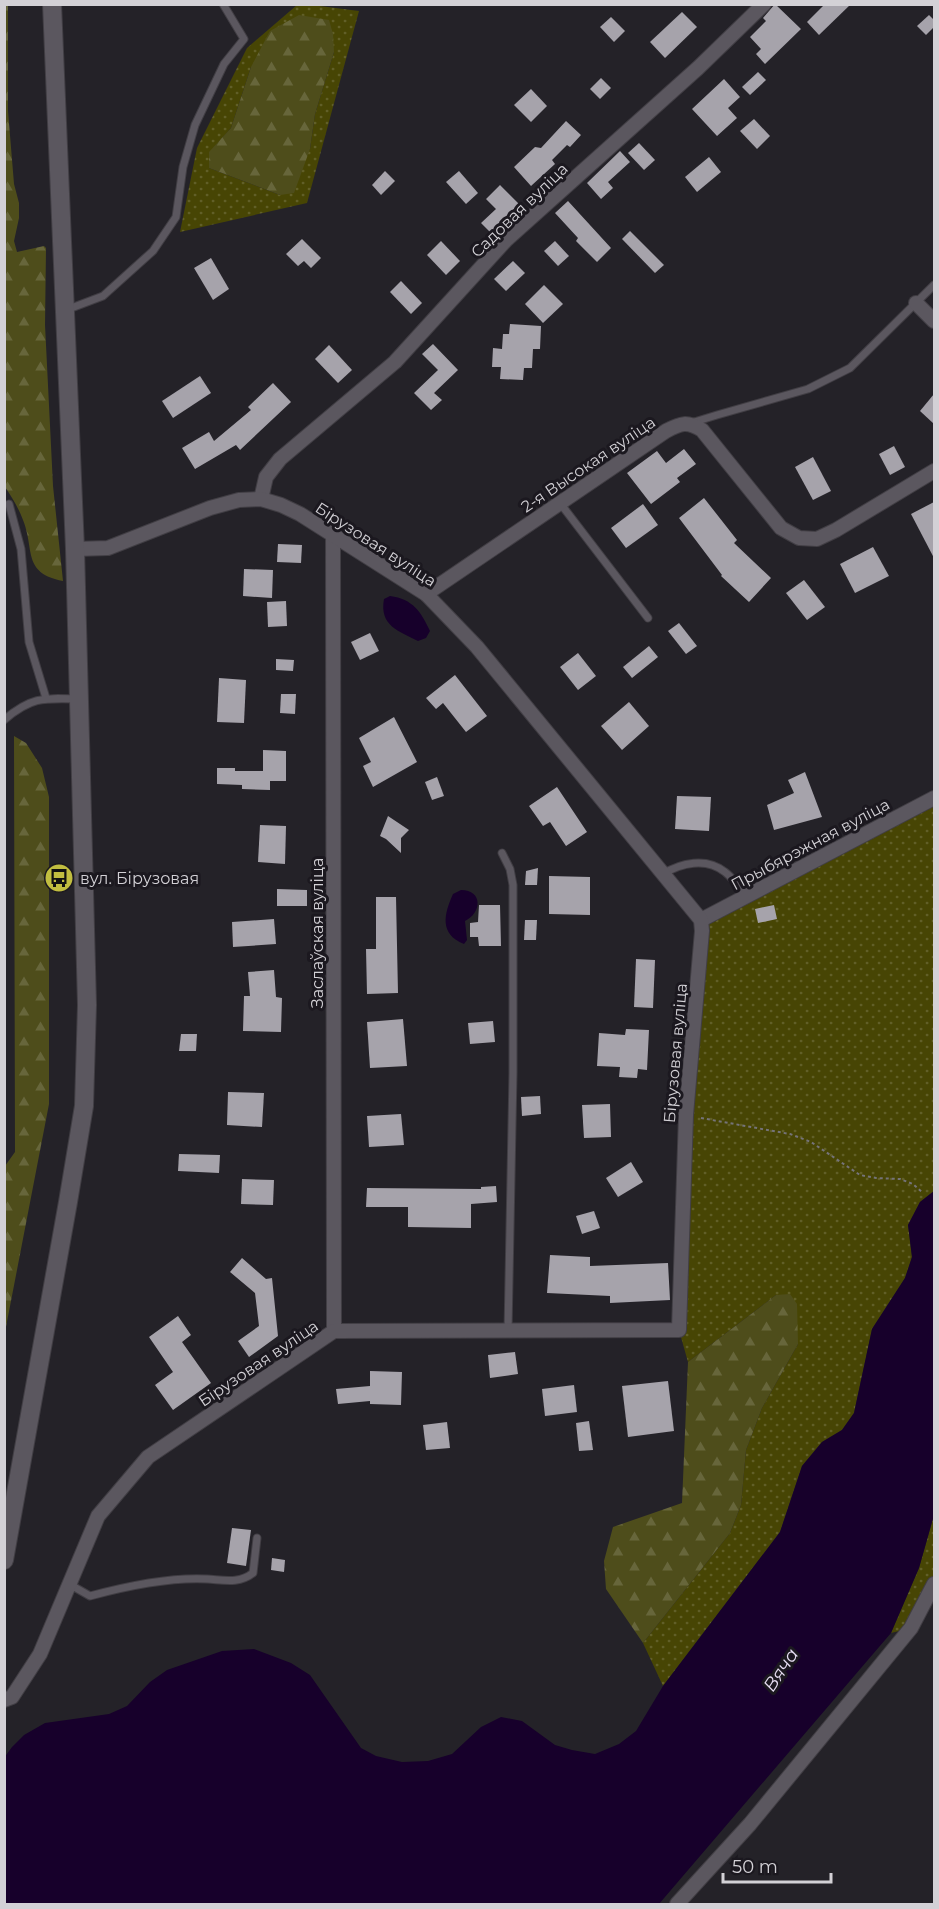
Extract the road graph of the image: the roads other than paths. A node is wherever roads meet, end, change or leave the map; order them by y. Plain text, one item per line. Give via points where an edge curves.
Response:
1 (52, 4) edge
2 (223, 4) edge
3 (764, 4) edge
4 (934, 285) edge
5 (916, 303) junction
6 (66, 310) junction
7 (934, 321) edge
8 (691, 423) junction
9 (934, 471) edge
10 (261, 499) junction
11 (560, 503) junction
12 (9, 504) dead end
13 (333, 534) junction
14 (75, 549) junction
15 (426, 594) junction
16 (648, 618) dead end
17 (45, 698) junction
18 (80, 700) junction
19 (4, 720) edge
20 (934, 798) edge
21 (502, 853) dead end
22 (663, 874) junction
23 (750, 894) junction
24 (701, 920) junction
25 (333, 1331) junction
26 (507, 1331) junction
27 (257, 1538) dead end
28 (4, 1560) edge
29 (69, 1584) junction
30 (934, 1584) edge
31 (4, 1700) edge
32 (677, 1905) edge

1 - 6 main road
2 - 6 lane via 244,39 224,64 195,125 183,167 176,217 153,251 103,296
3 - 10 street, Садовая вуліца via 506,240 395,362 280,459 266,477
4 - 5 lane
5 - 7 street
5 - 8 lane via 850,368 830,379
6 - 14 main road
8 - 9 street via 702,430 781,528 799,538 817,539 836,530
8 - 11 street, 2-я Высокая вуліца via 666,430
10 - 13 street, Бірузовая вуліца via 281,505
10 - 14 street, Бірузовая вуліца via 210,508 108,548
11 - 15 street, 2-я Высокая вуліца
11 - 16 lane
12 - 17 lane via 21,549 29,642
13 - 15 street, Бірузовая вуліца
13 - 25 street, Заслаўская вуліца
14 - 18 main road
15 - 22 street, Бірузовая вуліца via 477,647
17 - 18 lane
17 - 19 lane via 29,703
18 - 28 main road via 87,1005 84,1106
20 - 23 street, Прыбярэжная вуліца
21 - 26 lane via 513,885
22 - 23 lane via 687,863 712,865 725,872 738,889
22 - 24 street, Бірузовая вуліца
23 - 24 street, Прыбярэжная вуліца
24 - 26 street, Бірузовая вуліца via 686,1115 679,1330
25 - 26 street, Бірузовая вуліца
25 - 29 street, Бірузовая вуліца via 148,1457 98,1516
27 - 29 lane via 253,1573 245,1579 151,1583 90,1596
29 - 31 street, Бірузовая вуліца via 40,1654 12,1696
30 - 32 street via 911,1628 750,1824

